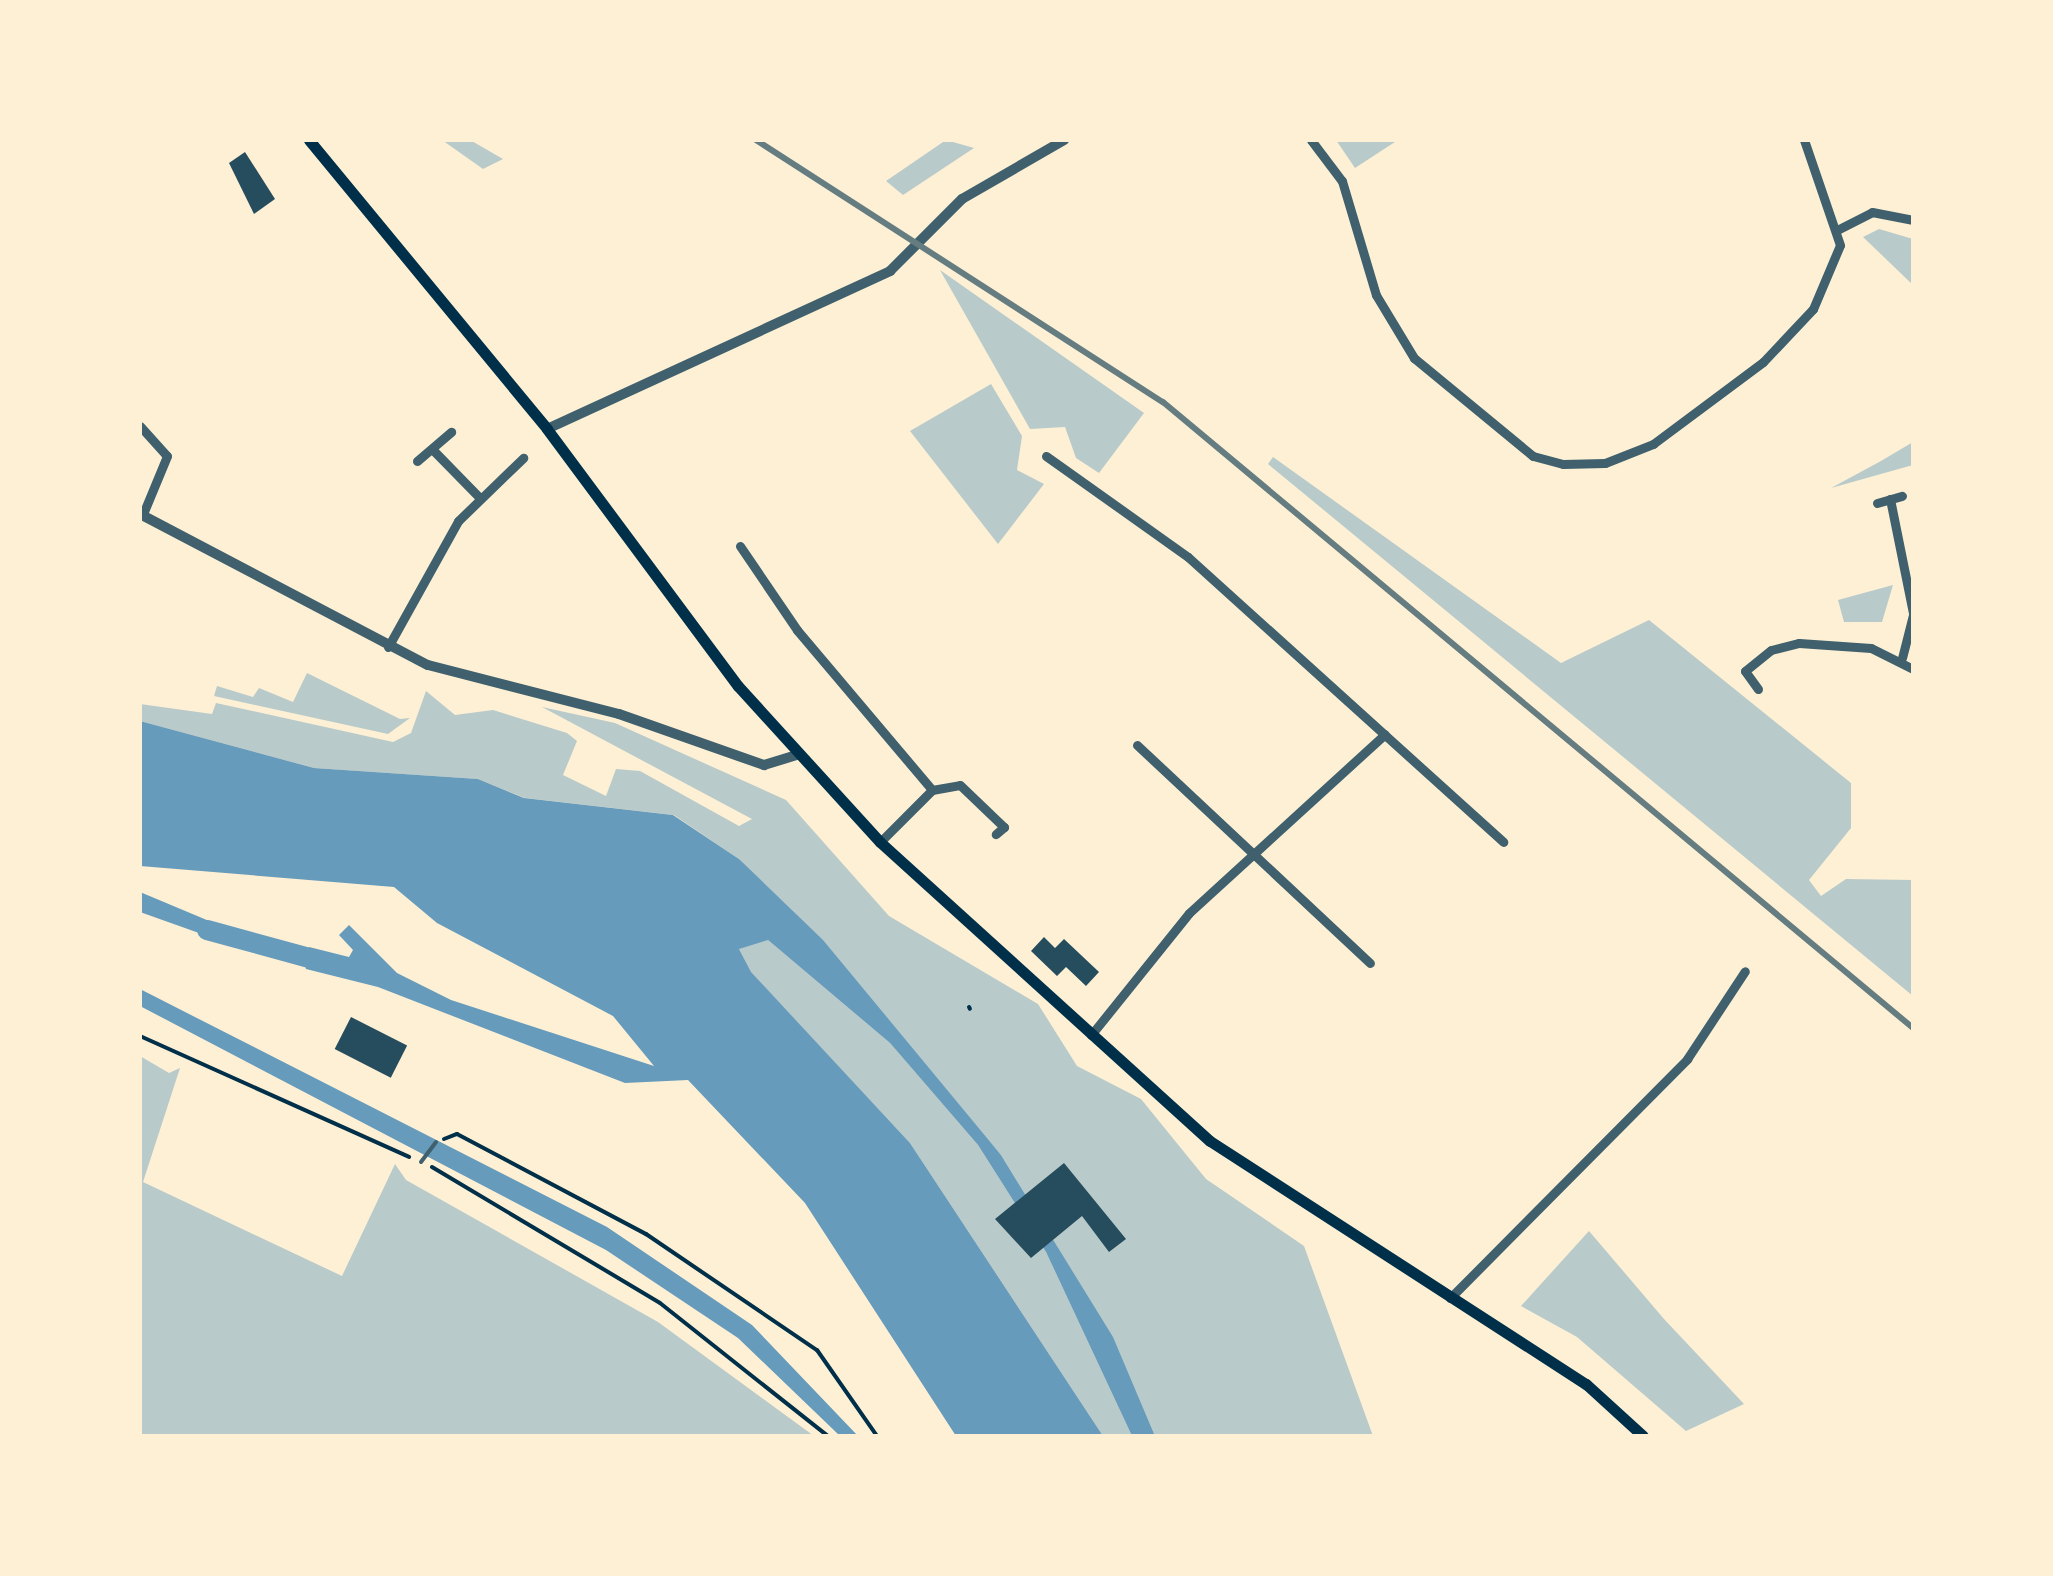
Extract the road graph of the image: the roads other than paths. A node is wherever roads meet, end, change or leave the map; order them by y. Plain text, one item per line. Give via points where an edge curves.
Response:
1 (310, 140) edge
2 (1064, 140) edge
3 (1312, 140) edge
4 (1804, 140) edge
5 (1913, 220) edge
6 (1838, 230) junction
7 (140, 426) edge
8 (547, 429) junction
9 (451, 432) dead end
10 (432, 448) junction
11 (1046, 456) dead end
12 (523, 458) dead end
13 (417, 461) dead end
14 (1902, 496) dead end
15 (480, 498) junction
16 (1890, 499) junction
17 (1877, 504) dead end
18 (142, 514) edge
19 (740, 546) dead end
20 (1913, 614) edge
21 (388, 646) junction
22 (1902, 658) junction
23 (1913, 670) edge
24 (1758, 688) dead end
25 (1385, 734) junction
26 (1138, 745) dead end
27 (796, 755) junction
28 (932, 790) junction
29 (996, 834) dead end
30 (880, 842) junction
31 (1503, 842) dead end
32 (1256, 851) junction
33 (1370, 963) dead end
34 (1745, 971) dead end
35 (1091, 1035) junction
36 (436, 1142) road end
37 (421, 1162) road end
38 (1450, 1298) junction
39 (1644, 1436) edge

1 - 8 main road
2 - 8 street via 962,199 890,271
3 - 6 street via 1342,181 1376,294 1414,358 1533,456 1563,464 1605,463 1653,444 1762,362 1831,284
4 - 6 street
5 - 6 street via 1872,212
7 - 18 street via 166,456
8 - 27 main road
9 - 10 street
10 - 13 street
10 - 15 street
11 - 25 street via 1188,557
12 - 15 street
14 - 16 street
15 - 21 street via 414,591
16 - 17 street
16 - 20 street
18 - 21 street
19 - 28 street via 797,630
20 - 22 street
21 - 27 street via 764,765
22 - 23 street
22 - 24 street via 1799,643 1771,650 1745,671
25 - 31 street
25 - 32 street
26 - 32 street
27 - 30 main road
28 - 29 street via 960,785 1004,827
28 - 30 street
30 - 35 main road
32 - 33 street
32 - 35 street via 1189,913
34 - 38 street via 1687,1059
35 - 38 main road via 1210,1141
36 - 37 lane
38 - 39 main road via 1586,1384

